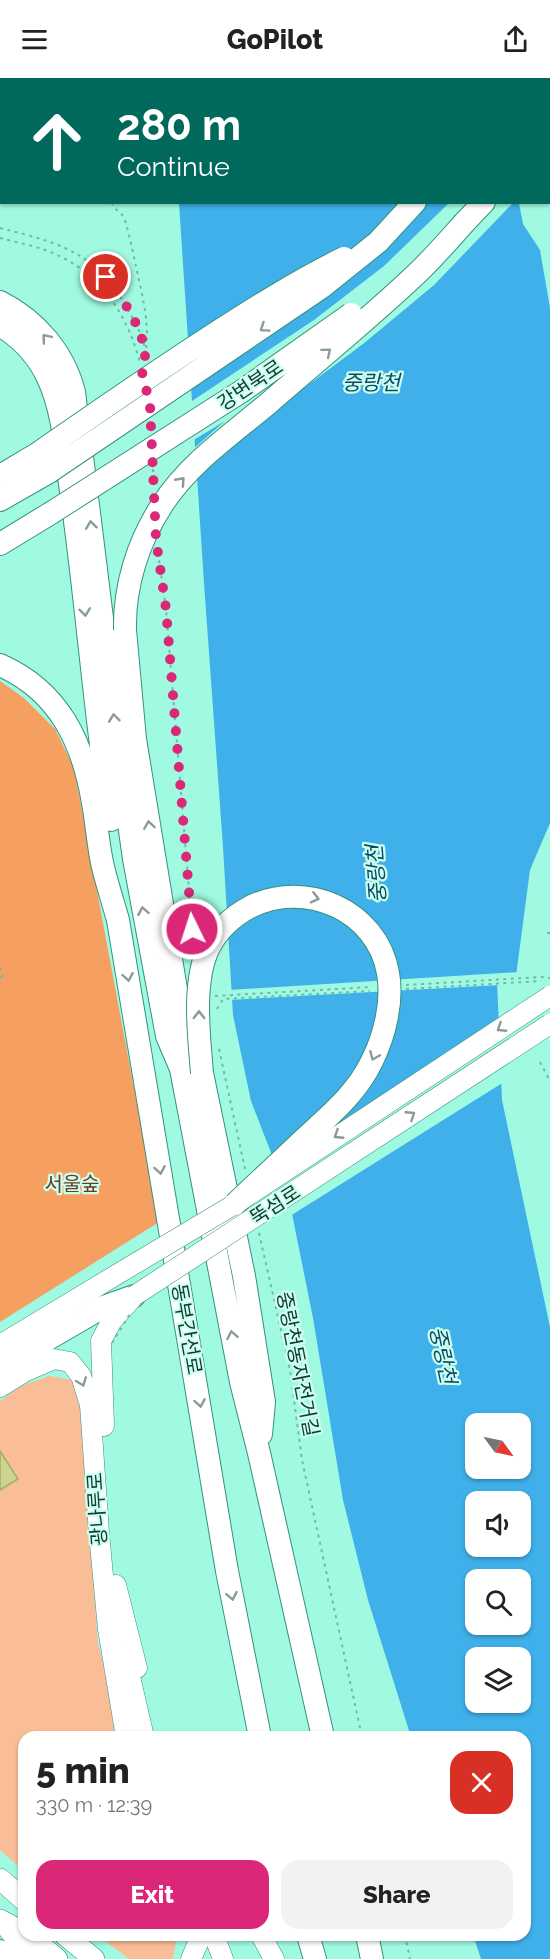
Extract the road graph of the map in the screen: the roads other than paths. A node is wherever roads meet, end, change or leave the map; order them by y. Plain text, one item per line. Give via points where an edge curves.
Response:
1 (413, 204) edge
2 (482, 204) edge
3 (464, 224) junction
4 (378, 242) junction
5 (0, 302) edge
6 (0, 325) edge
7 (39, 457) junction
8 (0, 462) edge
9 (0, 476) edge
10 (0, 500) edge
11 (0, 544) edge
12 (0, 665) edge
13 (118, 920) junction
14 (550, 996) edge
15 (550, 1024) edge
16 (191, 1071) junction
17 (234, 1204) junction
18 (134, 1296) junction
19 (0, 1345) edge
20 (0, 1367) edge
21 (0, 1386) edge
22 (116, 1585) junction
23 (125, 1731) edge
24 (143, 1731) edge
25 (155, 1731) edge
26 (259, 1731) edge
27 (322, 1731) edge
28 (0, 1879) edge
29 (18, 1895) edge
30 (2, 1922) edge
31 (18, 1930) edge
32 (35, 1941) edge
33 (72, 1941) edge
34 (198, 1941) edge
35 (203, 1941) edge
36 (216, 1941) edge
37 (264, 1941) edge
38 (310, 1941) edge
39 (368, 1941) edge
40 (0, 1951) edge
41 (9, 1959) edge
42 (35, 1959) edge
43 (57, 1959) edge
44 (94, 1959) edge
45 (191, 1959) edge
46 (209, 1959) edge
47 (223, 1959) edge
48 (274, 1959) edge
49 (315, 1959) edge
50 (372, 1959) edge

1 - 4 highway, 강변북로
2 - 3 highway, 강변북로
3 - 11 highway, 강변북로, bridge via 299,352
16 -> 3 highway, bridge via 135,739 124,610 137,555 147,530 177,484 412,278
4 -> 7 highway, 강변북로, bridge via 322,287
4 - 7 highway, bridge via 309,275 123,393
16 -> 5 highway via 167,1036 134,860 74,392 51,344 32,324
6 -> 13 highway via 35,356 49,379 58,407 118,861
7 - 8 highway
7 - 9 highway
7 - 10 highway, 강변북로
12 - 13 highway via 38,687 68,725 86,772 103,866
13 -> 26 highway, 동부간선로 via 227,1571
14 -> 17 main road, 뚝섬로, bridge
18 -> 15 main road, 뚝섬로, bridge
16 -> 17 highway, bridge via 204,963 216,936 235,916 268,899 304,896 339,907 373,937 384,960 389,987 385,1023 373,1060 336,1110
27 -> 16 highway via 260,1453 264,1402 244,1276
17 - 19 main road, 뚝섬로, bridge
18 - 20 highway via 103,1307
18 - 21 main road, 뚝섬로 via 23,1365
18 - 22 main road, 광나루로 via 111,1322 101,1341
21 -> 23 main road, 광나루로 via 54,1359 70,1362 81,1376 90,1405 106,1609
22 - 24 main road, 광나루로 via 116,1609
22 - 25 main road
28 - 29 main road
30 - 31 main road
30 - 42 main road
32 - 43 main road
33 - 44 main road
34 - 45 main road
35 - 46 main road
36 - 47 main road
37 - 48 main road
38 - 49 highway
39 - 50 highway
40 - 41 highway

